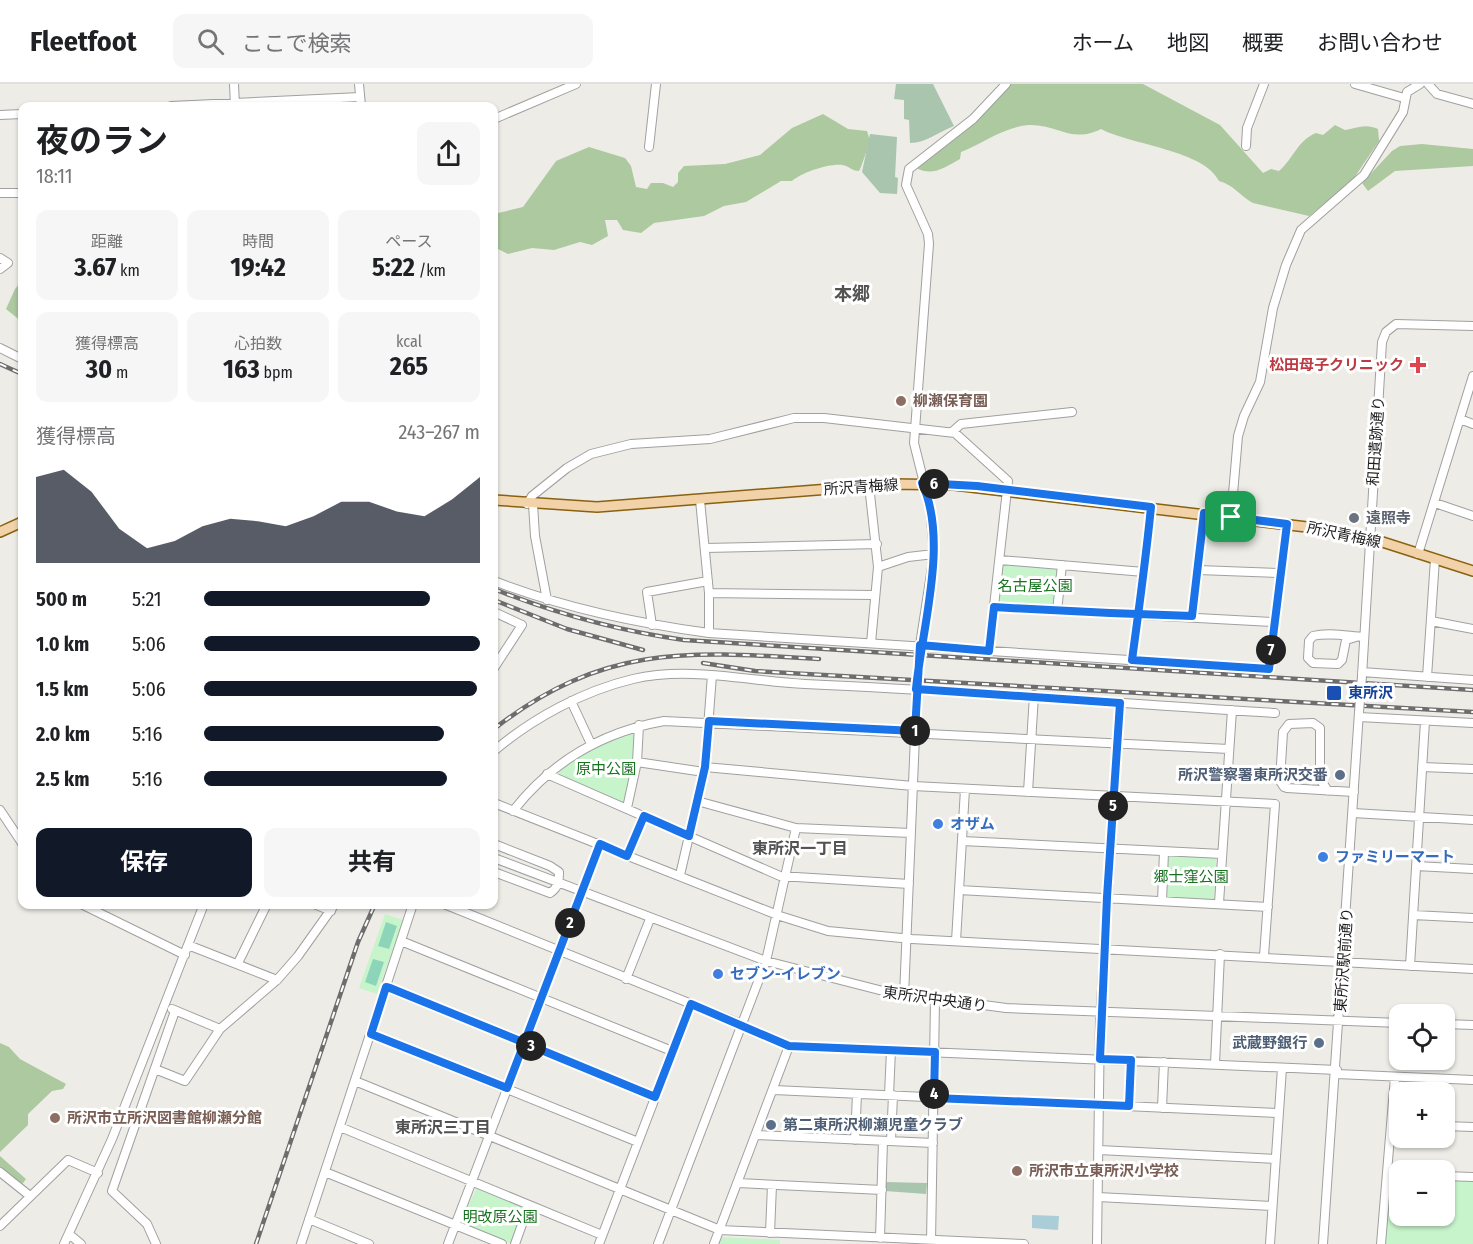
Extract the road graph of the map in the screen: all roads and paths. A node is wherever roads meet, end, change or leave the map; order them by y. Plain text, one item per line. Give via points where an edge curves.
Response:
1 (234, 84) edge
2 (358, 84) edge
3 (576, 84) edge
4 (656, 84) edge
5 (1006, 84) edge
6 (1264, 84) edge
7 (1355, 84) edge
8 (1420, 84) edge
9 (1428, 84) edge
10 (360, 97) junction
11 (1404, 98) junction
12 (235, 102) edge
13 (282, 102) edge
14 (361, 102) edge
15 (1473, 104) edge
16 (18, 114) edge
17 (0, 115) edge
18 (498, 117) edge
19 (1246, 146) dead end
20 (649, 147) dead end
21 (0, 193) edge
22 (18, 193) edge
23 (0, 258) edge
24 (0, 269) edge
25 (1473, 327) edge
26 (0, 348) edge
27 (18, 357) edge
28 (1473, 378) edge
29 (1072, 412) dead end
30 (1460, 419) junction
31 (1473, 424) edge
32 (916, 429) junction
33 (952, 432) junction
34 (922, 483) junction
35 (869, 485) junction
36 (1008, 490) junction
37 (498, 500) edge
38 (700, 500) junction
39 (1435, 503) junction
40 (530, 504) junction
41 (1151, 507) junction
42 (1204, 513) junction
43 (1473, 516) edge
44 (1231, 517) junction
45 (18, 524) edge
46 (1287, 524) junction
47 (0, 532) edge
48 (1370, 538) junction
49 (878, 544) junction
50 (705, 548) junction
51 (934, 554) junction
52 (1418, 554) junction
53 (1435, 559) junction
54 (1000, 560) junction
55 (1062, 565) junction
56 (878, 567) junction
57 (1198, 570) junction
58 (1473, 571) edge
59 (1144, 572) junction
60 (1279, 573) junction
61 (708, 580) junction
62 (498, 582) edge
63 (709, 593) junction
64 (875, 595) junction
65 (547, 600) junction
66 (994, 607) junction
67 (1057, 611) junction
68 (498, 614) edge
69 (1139, 614) junction
70 (1192, 616) junction
71 (1431, 621) junction
72 (1274, 622) junction
73 (652, 625) junction
74 (1473, 628) edge
75 (710, 633) junction
76 (1360, 637) junction
77 (871, 643) junction
78 (920, 645) junction
79 (989, 651) junction
80 (498, 660) edge
81 (1132, 660) junction
82 (1362, 674) junction
83 (712, 675) junction
84 (1427, 677) junction
85 (1473, 680) edge
86 (916, 689) junction
87 (1034, 695) junction
88 (571, 701) junction
89 (1120, 703) junction
90 (1232, 710) junction
91 (1275, 712) dead end
92 (1359, 715) junction
93 (709, 721) junction
94 (1425, 721) junction
95 (1473, 723) edge
96 (639, 725) junction
97 (915, 731) junction
98 (1032, 737) junction
99 (1117, 742) junction
100 (591, 744) junction
101 (498, 748) edge
102 (1229, 749) junction
103 (637, 762) junction
104 (1422, 767) junction
105 (1473, 769) edge
106 (705, 770) junction
107 (547, 774) junction
108 (913, 786) junction
109 (965, 789) junction
110 (1328, 791) junction
111 (1028, 792) junction
112 (1354, 792) junction
113 (1113, 796) junction
114 (698, 801) junction
115 (1225, 802) junction
116 (498, 805) edge
117 (627, 808) junction
118 (0, 810) edge
119 (513, 811) junction
120 (1353, 813) junction
121 (644, 816) junction
122 (1419, 817) junction
123 (1473, 820) edge
124 (796, 828) junction
125 (911, 833) junction
126 (689, 836) junction
127 (18, 837) edge
128 (962, 841) junction
129 (600, 844) junction
130 (498, 846) edge
131 (1110, 849) junction
132 (1164, 852) junction
133 (1222, 854) junction
134 (627, 856) junction
135 (498, 860) edge
136 (1416, 866) junction
137 (1473, 869) edge
138 (498, 874) edge
139 (680, 876) junction
140 (784, 877) junction
141 (558, 883) junction
142 (909, 884) junction
143 (959, 890) junction
144 (582, 892) junction
145 (1107, 897) junction
146 (1162, 901) junction
147 (1219, 903) junction
148 (1268, 907) junction
149 (91, 909) edge
150 (202, 909) edge
151 (265, 909) edge
152 (332, 909) edge
153 (411, 909) edge
154 (456, 909) edge
155 (776, 915) junction
156 (1413, 915) junction
157 (1473, 918) edge
158 (650, 919) junction
159 (906, 939) junction
160 (401, 941) junction
161 (956, 941) junction
162 (188, 945) junction
163 (1104, 949) junction
164 (559, 952) junction
165 (1220, 954) junction
166 (185, 955) junction
167 (1264, 956) junction
168 (766, 961) junction
169 (1344, 961) junction
170 (238, 963) junction
171 (1410, 966) junction
172 (1473, 969) edge
173 (626, 979) junction
174 (277, 980) junction
175 (386, 987) junction
176 (904, 996) junction
177 (542, 998) junction
178 (935, 1000) junction
179 (691, 1004) junction
180 (165, 1006) junction
181 (175, 1011) junction
182 (1100, 1011) junction
183 (1217, 1016) junction
184 (1340, 1021) junction
185 (1389, 1023) edge
186 (1455, 1024) edge
187 (741, 1025) junction
188 (1473, 1025) edge
189 (220, 1029) junction
190 (371, 1034) junction
191 (524, 1043) junction
192 (789, 1046) junction
193 (891, 1050) junction
194 (672, 1051) junction
195 (935, 1052) junction
196 (1100, 1059) junction
197 (1131, 1060) junction
198 (1164, 1062) junction
199 (1215, 1064) junction
200 (1282, 1068) junction
201 (155, 1069) junction
202 (1337, 1072) junction
203 (1395, 1077) junction
204 (1473, 1080) edge
205 (355, 1081) junction
206 (1395, 1082) edge
207 (507, 1088) junction
208 (774, 1090) junction
209 (857, 1094) junction
210 (891, 1095) junction
211 (655, 1097) junction
212 (934, 1098) junction
213 (1099, 1105) junction
214 (1129, 1106) junction
215 (1162, 1108) junction
216 (1278, 1113) junction
217 (1455, 1126) edge
218 (340, 1127) junction
219 (1473, 1127) edge
220 (489, 1135) junction
221 (756, 1135) junction
222 (855, 1140) junction
223 (887, 1141) junction
224 (638, 1142) junction
225 (933, 1143) junction
226 (1391, 1148) edge
227 (1099, 1150) junction
228 (1275, 1159) junction
229 (0, 1172) edge
230 (325, 1172) junction
231 (98, 1173) junction
232 (1387, 1174) joint
233 (1455, 1176) edge
234 (1473, 1177) edge
235 (472, 1180) junction
236 (738, 1184) junction
237 (772, 1185) junction
238 (620, 1189) junction
239 (882, 1190) junction
240 (30, 1196) junction
241 (1098, 1197) junction
242 (529, 1205) junction
243 (1272, 1206) junction
244 (671, 1210) junction
245 (309, 1220) junction
246 (456, 1225) junction
247 (0, 1226) edge
248 (720, 1230) junction
249 (770, 1233) junction
250 (69, 1234) junction
251 (784, 1234) junction
252 (602, 1235) junction
253 (880, 1238) junction
254 (931, 1242) edge
255 (977, 1243) edge
256 (64, 1244) edge
257 (81, 1244) edge
258 (156, 1244) edge
259 (301, 1244) edge
260 (369, 1244) edge
261 (448, 1244) edge
262 (502, 1244) edge
263 (515, 1244) edge
264 (599, 1244) edge
265 (658, 1244) edge
266 (714, 1244) edge
267 (783, 1244) edge
268 (1024, 1244) edge
269 (1097, 1244) edge
270 (1270, 1244) edge
271 (1323, 1244) edge
272 (1381, 1244) edge

1 - 12 street
2 - 10 street
3 - 18 street
4 - 20 street
5 - 32 street via 974,119 914,163 906,174 906,185 929,244
6 - 19 street via 1247,128
7 - 11 street
8 - 11 street
9 - 15 street via 1437,94
10 - 13 street
10 - 14 street
11 - 44 street via 1403,112 1364,175 1301,230 1286,265 1273,308 1260,382 1238,436
16 - 17 street
21 - 22 street
23 - 24 street via 8,263
25 - 48 street, 和田遺跡通り via 1396,324 1386,332 1382,342
26 - 27 street
28 - 30 street
29 - 33 street via 961,424
30 - 31 street
30 - 39 street
32 - 33 street
32 - 34 street via 915,452
32 - 40 street via 794,418 710,439 631,444 591,454 567,468 532,496
33 - 36 street via 1007,478
34 - 35 main road, 所沢青梅線
34 - 36 main road, 所沢青梅線
34 - 51 street via 930,507
35 - 38 main road, 所沢青梅線
35 - 49 street
36 - 41 main road, 所沢青梅線
36 - 54 street
37 - 40 main road, 所沢青梅線
38 - 40 main road, 所沢青梅線 via 597,507
38 - 50 street
39 - 43 street
39 - 52 street
40 - 65 street
41 - 42 main road, 所沢青梅線
41 - 59 street
42 - 44 main road, 所沢青梅線
42 - 57 street
44 - 46 main road, 所沢青梅線
45 - 47 main road
46 - 48 main road, 所沢青梅線
46 - 60 street
48 - 52 main road, 所沢青梅線
48 - 76 street, 和田遺跡通り
49 - 50 street
49 - 56 street
50 - 61 street
51 - 56 street
51 - 78 street
52 - 53 main road, 所沢青梅線
53 - 58 main road, 所沢青梅線
53 - 71 street
54 - 55 street
54 - 66 street
55 - 59 street
55 - 67 street
56 - 64 street
57 - 60 street
57 - 70 street
59 - 69 street
60 - 72 street
61 - 63 street
61 - 73 street via 647,592
62 - 65 street
63 - 64 street
63 - 75 street
64 - 77 street
65 - 73 street
66 - 67 street
66 - 79 street
67 - 69 street
68 - 80 street via 522,625
69 - 70 street
69 - 81 street
70 - 72 street
71 - 74 street
71 - 84 street
72 - 81 street via 1269,669
73 - 75 street
75 - 77 street
76 - 76 street via 1344,642 1338,664 1313,663 1308,658 1312,636
76 - 82 street, 和田遺跡通り
77 - 78 street
78 - 79 street
78 - 86 street, bridge
79 - 81 street
82 - 84 street
82 - 92 street, 東所沢駅前通り, bridge
83 - 86 street
83 - 88 street via 634,678
83 - 93 street
84 - 85 street
86 - 87 street
86 - 97 street
87 - 89 street
87 - 98 street
88 - 100 street
88 - 101 street
89 - 90 street
89 - 99 street
90 - 91 street
90 - 102 street
92 - 94 street
92 - 112 street, 東所沢駅前通り
93 - 96 street
93 - 97 street
93 - 106 street
94 - 95 street
94 - 104 street
96 - 100 street
96 - 103 street
97 - 98 street
97 - 108 street
98 - 99 street
98 - 111 street
99 - 102 street
99 - 113 street
100 - 107 street
102 - 115 street
103 - 106 street
103 - 117 street
104 - 105 street
104 - 122 street
106 - 108 street
106 - 114 street
107 - 117 street
107 - 119 street
108 - 109 street
108 - 125 street
109 - 111 street
109 - 128 street
110 - 110 street via 1287,788 1281,784 1283,732 1289,724 1313,723 1320,728 1320,779
110 - 112 street
111 - 113 street
112 - 120 street, 東所沢駅前通り
113 - 115 street
113 - 131 street
114 - 124 street
114 - 126 street
115 - 133 street
115 - 148 street via 1275,804
116 - 119 street
117 - 121 street
118 - 127 street
119 - 129 street
120 - 122 street
120 - 169 street, 東所沢駅前通り
121 - 126 street
121 - 134 street
122 - 123 street
122 - 136 street
124 - 125 street
124 - 140 street
125 - 142 street
126 - 139 street
126 - 140 street
128 - 131 street
128 - 143 street
129 - 134 street
129 - 144 street
130 - 141 street via 555,868 559,872
131 - 132 street
131 - 145 street
132 - 133 street
132 - 146 street
133 - 147 street
134 - 139 street
135 - 141 street, 東所沢中央通り
136 - 137 street
136 - 156 street
138 - 141 street via 550,893
139 - 155 street
140 - 142 street
140 - 155 street
141 - 144 street, 東所沢中央通り
142 - 159 street
143 - 145 street
143 - 161 street
144 - 158 street, 東所沢中央通り
144 - 164 street
145 - 146 street
145 - 163 street
146 - 147 street
147 - 148 street
148 - 167 street
149 - 166 street
150 - 162 street
151 - 170 street
152 - 174 street
153 - 160 street
154 - 164 street
155 - 159 street via 828,931
155 - 168 street
156 - 157 street
156 - 171 street
158 - 168 street, 東所沢中央通り
158 - 173 street
159 - 161 street
159 - 176 street
160 - 175 street
160 - 177 street
161 - 163 street
162 - 166 street
162 - 170 street
163 - 165 street
163 - 182 street
164 - 173 street
164 - 177 street
165 - 167 street
165 - 183 street
166 - 180 street
167 - 169 street
168 - 176 street, 東所沢中央通り
168 - 187 street
169 - 171 street
169 - 184 street, 東所沢駅前通り
170 - 174 street
171 - 172 street
173 - 179 street
174 - 189 street
175 - 190 street
175 - 191 street
176 - 178 street, 東所沢中央通り
177 - 191 street
177 - 194 street
178 - 182 street, 東所沢中央通り via 1006,1008
178 - 195 street
179 - 187 street
179 - 194 street
180 - 181 street
180 - 231 street
181 - 189 street
181 - 201 street
182 - 183 street, 東所沢中央通り
182 - 196 street
183 - 184 street, 東所沢中央通り
183 - 199 street
184 - 185 street, 東所沢中央通り
184 - 202 street, 東所沢駅前通り
186 - 188 street
187 - 192 street
187 - 244 street
189 - 201 street via 185,1081
190 - 205 street
190 - 207 street
191 - 207 street
191 - 211 street
192 - 193 street
192 - 208 street
193 - 195 street
193 - 210 street
194 - 211 street
195 - 196 street
195 - 212 street
196 - 197 street
196 - 213 street
197 - 198 street
197 - 214 street
198 - 199 street
198 - 215 street
199 - 200 street
200 - 202 street
200 - 216 street
201 - 258 street via 112,1191 147,1224
202 - 203 street
202 - 271 street, 東所沢駅前通り
203 - 204 street
203 - 206 street
205 - 218 street
205 - 220 street
207 - 220 street
207 - 224 street
208 - 209 street
208 - 221 street
209 - 210 street
209 - 222 street
210 - 212 street
210 - 223 street
211 - 224 street
212 - 213 street
212 - 225 street
213 - 214 street
213 - 227 street
214 - 215 street
215 - 216 street
216 - 228 street
217 - 219 street
218 - 230 street
218 - 235 street
220 - 235 street
220 - 238 street
221 - 222 street
221 - 236 street
222 - 223 street
223 - 225 street
223 - 239 street
224 - 238 street
225 - 254 street
226 - 232 street
227 - 228 street
227 - 241 street
228 - 243 street
229 - 240 street
230 - 245 street
230 - 246 street
231 - 240 street via 68,1160
231 - 250 street
232 - 272 street
233 - 234 street
235 - 242 street
235 - 246 street
236 - 237 street
236 - 248 street
237 - 239 street
237 - 249 street
238 - 244 street
238 - 252 street
239 - 253 street
240 - 247 street
241 - 243 street
241 - 269 street
242 - 252 street
242 - 263 street
243 - 270 street
244 - 248 street
244 - 265 street
245 - 259 street
245 - 260 street
246 - 261 street
246 - 262 street
248 - 249 street
248 - 266 street
249 - 251 street
250 - 256 street
250 - 257 street
251 - 253 street
251 - 267 street
252 - 264 street
253 - 254 street
254 - 255 street
255 - 268 street

